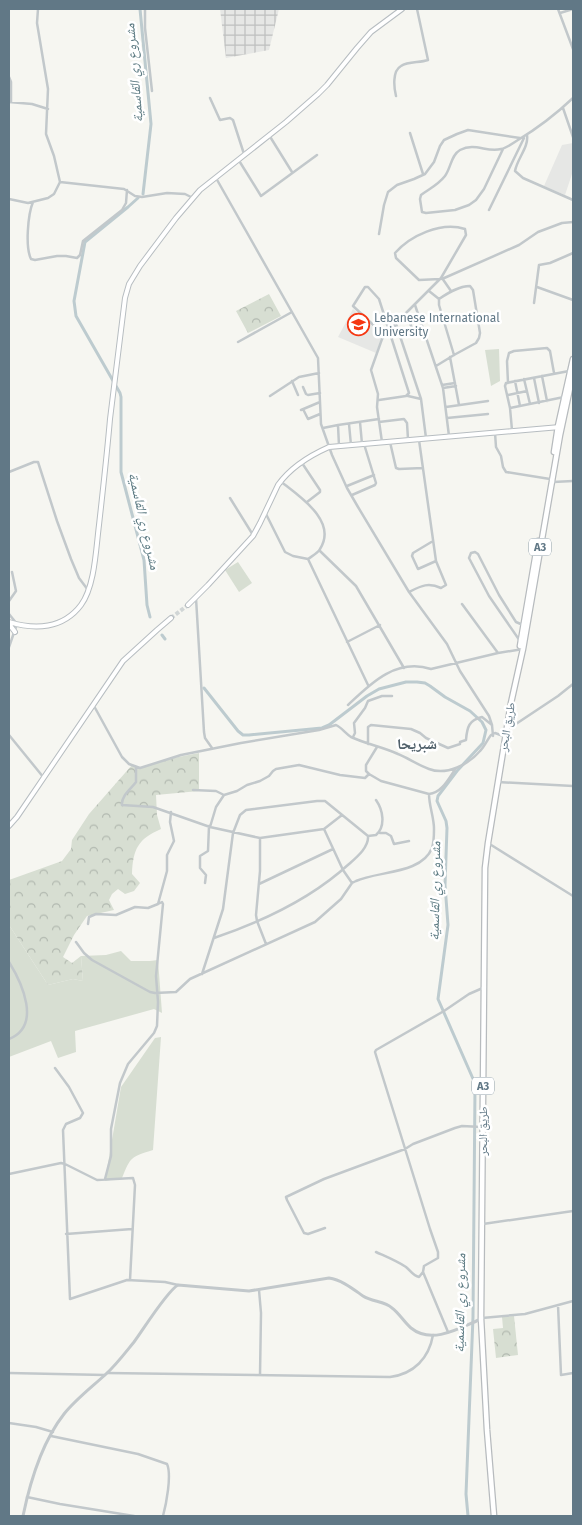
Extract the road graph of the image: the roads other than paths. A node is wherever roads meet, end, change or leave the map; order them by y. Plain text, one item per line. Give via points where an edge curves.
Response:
1 (38, 9) edge
2 (145, 9) edge
3 (402, 9) edge
4 (417, 9) edge
5 (558, 9) edge
6 (573, 9) edge
7 (560, 13) junction
8 (573, 49) edge
9 (9, 77) edge
10 (152, 91) dead end
11 (396, 96) dead end
12 (210, 98) dead end
13 (573, 98) edge
14 (10, 102) edge
15 (563, 108) junction
16 (48, 109) junction
17 (410, 133) dead end
18 (269, 136) junction
19 (524, 136) junction
20 (573, 137) edge
21 (503, 149) junction
22 (244, 154) junction
23 (317, 155) dead end
24 (238, 159) junction
25 (292, 173) junction
26 (424, 175) junction
27 (215, 177) junction
28 (60, 182) junction
29 (127, 190) junction
30 (193, 198) junction
31 (9, 199) edge
32 (573, 200) edge
33 (33, 202) junction
34 (489, 210) dead end
35 (573, 222) edge
36 (379, 234) dead end
37 (573, 253) edge
38 (441, 279) junction
39 (537, 286) junction
40 (429, 291) junction
41 (451, 291) junction
42 (439, 299) junction
43 (573, 300) edge
44 (534, 303) dead end
45 (416, 305) junction
46 (292, 312) junction
47 (406, 313) junction
48 (396, 324) junction
49 (389, 332) junction
50 (384, 335) junction
51 (426, 335) junction
52 (238, 342) dead end
53 (452, 356) junction
54 (573, 359) edge
55 (436, 366) junction
56 (319, 373) junction
57 (554, 373) junction
58 (571, 373) edge
59 (542, 376) junction
60 (534, 378) junction
61 (524, 379) junction
62 (292, 381) junction
63 (515, 381) junction
64 (508, 383) junction
65 (455, 384) junction
66 (303, 387) dead end
67 (442, 387) junction
68 (527, 391) junction
69 (320, 393) junction
70 (517, 393) junction
71 (298, 395) dead end
72 (508, 395) junction
73 (270, 396) dead end
74 (408, 396) junction
75 (564, 397) junction
76 (421, 399) junction
77 (378, 400) junction
78 (488, 401) dead end
79 (548, 401) junction
80 (320, 402) junction
81 (539, 402) junction
82 (530, 404) junction
83 (459, 405) junction
84 (520, 406) junction
85 (446, 407) junction
86 (510, 408) junction
87 (320, 414) junction
88 (488, 414) dead end
89 (447, 418) junction
90 (379, 420) junction
91 (360, 422) junction
92 (338, 424) junction
93 (349, 424) junction
94 (560, 427) junction
95 (323, 428) junction
96 (512, 430) junction
97 (494, 432) junction
98 (449, 436) junction
99 (419, 438) junction
100 (426, 438) junction
101 (408, 439) junction
102 (382, 442) junction
103 (390, 442) junction
104 (363, 444) junction
105 (351, 445) junction
106 (339, 446) junction
107 (329, 447) junction
108 (301, 463) junction
109 (423, 468) junction
110 (9, 472) edge
111 (374, 476) junction
112 (551, 480) junction
113 (573, 480) edge
114 (280, 481) junction
115 (346, 486) junction
116 (351, 496) junction
117 (230, 498) dead end
118 (306, 502) junction
119 (266, 512) junction
120 (253, 536) junction
121 (433, 542) junction
122 (320, 551) junction
123 (308, 559) junction
124 (436, 561) junction
125 (12, 572) dead end
126 (495, 588) junction
127 (88, 590) junction
128 (409, 592) junction
129 (487, 593) junction
130 (196, 598) junction
131 (9, 601) edge
132 (462, 604) dead end
133 (188, 606) tunnel mouth
134 (9, 614) edge
135 (171, 618) tunnel mouth
136 (516, 622) junction
137 (9, 623) edge
138 (17, 624) junction
139 (380, 625) junction
140 (510, 628) junction
141 (523, 628) junction
142 (15, 632) junction
143 (347, 642) junction
144 (521, 642) junction
145 (9, 647) edge
146 (522, 649) junction
147 (498, 653) junction
148 (456, 662) junction
149 (404, 668) junction
150 (573, 684) edge
151 (368, 685) junction
152 (392, 696) dead end
153 (93, 704) junction
154 (348, 705) dead end
155 (492, 726) junction
156 (507, 730) junction
157 (9, 735) edge
158 (493, 735) junction
159 (503, 736) junction
160 (353, 737) junction
161 (368, 744) junction
162 (378, 747) junction
163 (212, 748) junction
164 (136, 767) junction
165 (456, 767) junction
166 (369, 774) junction
167 (44, 778) junction
168 (498, 782) junction
169 (573, 786) edge
170 (193, 790) dead end
171 (429, 794) junction
172 (224, 795) junction
173 (376, 800) dead end
174 (171, 812) junction
175 (342, 815) junction
176 (9, 826) edge
177 (210, 827) junction
178 (324, 829) junction
179 (233, 833) junction
180 (379, 833) junction
181 (368, 836) junction
182 (260, 838) junction
183 (409, 841) dead end
184 (488, 843) junction
185 (333, 849) junction
186 (343, 870) junction
187 (205, 883) dead end
188 (352, 883) junction
189 (259, 884) junction
190 (573, 896) edge
191 (158, 904) junction
192 (256, 921) junction
193 (88, 924) dead end
194 (214, 938) junction
195 (76, 942) dead end
196 (266, 944) junction
197 (9, 962) edge
198 (202, 974) junction
199 (485, 987) junction
200 (157, 993) junction
201 (9, 1039) edge
202 (55, 1068) dead end
203 (482, 1127) junction
204 (405, 1149) junction
205 (65, 1164) junction
206 (9, 1174) edge
207 (105, 1179) junction
208 (573, 1211) edge
209 (483, 1224) junction
210 (325, 1228) dead end
211 (132, 1229) junction
212 (66, 1234) junction
213 (376, 1252) dead end
214 (423, 1272) junction
215 (130, 1280) junction
216 (178, 1285) junction
217 (259, 1290) junction
218 (573, 1301) edge
219 (558, 1305) junction
220 (482, 1318) junction
221 (448, 1332) junction
222 (433, 1335) junction
223 (9, 1373) edge
224 (573, 1373) edge
225 (106, 1374) junction
226 (260, 1376) junction
227 (573, 1380) edge
228 (9, 1423) edge
229 (52, 1434) junction
230 (28, 1496) junction
231 (23, 1516) edge
232 (134, 1516) edge
233 (163, 1516) edge
234 (494, 1516) edge

1 - 16 street
2 - 10 street
3 - 18 main road via 372,32 327,85
4 - 11 street via 428,60 398,69
5 - 7 street
6 - 7 street
7 - 8 street
9 - 14 street
12 - 22 street via 220,120 233,120
13 - 15 street
14 - 16 street
15 - 19 street
15 - 20 street
16 - 28 street via 46,134
17 - 26 street
18 - 22 main road
18 - 25 street
19 - 21 street
19 - 26 street via 468,130 457,134 442,142 434,162
19 - 32 street via 528,141 515,171 523,178
19 - 34 street
21 - 21 street via 470,146 457,151 444,177 420,195 422,212 448,211 476,200
22 - 24 main road
23 - 25 street
24 - 25 street via 261,196
24 - 27 main road
26 - 36 street via 388,192
27 - 30 main road
27 - 46 street
28 - 29 street
28 - 33 street via 52,196
29 - 30 street via 142,197 167,193
29 - 33 street via 122,210 83,241 77,258 30,259 28,246
30 - 127 main road via 140,266 127,289 97,545
31 - 33 street
35 - 38 street via 538,232 519,245
37 - 39 street via 539,265
38 - 38 street via 466,235 465,229 427,231 406,242 394,254 419,280
38 - 40 street
38 - 41 street
39 - 43 street
39 - 44 street
40 - 42 street
40 - 45 street
41 - 42 street
41 - 53 street via 472,287 480,333 476,343
42 - 53 street
45 - 47 street
45 - 51 street
46 - 52 street
46 - 56 street via 318,358
47 - 48 street
47 - 51 street via 416,337
48 - 49 street
48 - 76 street
49 - 50 street
49 - 50 street via 378,297 368,286 365,287 353,306
49 - 74 street
50 - 77 street via 372,368
51 - 55 street
53 - 55 street
53 - 65 street
54 - 58 highway, طريق البحر / A3
55 - 67 street
56 - 62 street
56 - 69 street
57 - 58 street
57 - 59 street
57 - 64 street via 547,348 514,351 506,361
58 - 75 highway, طريق البحر / A3
58 - 94 highway, طريق البحر / A3
59 - 60 street
59 - 79 street
60 - 61 street
60 - 81 street
61 - 63 street
61 - 68 street
62 - 71 street
62 - 73 street
63 - 64 street
63 - 70 street
64 - 72 street via 505,385
65 - 67 street
65 - 83 street
66 - 69 street via 308,395
67 - 85 street
68 - 70 street
68 - 82 street
69 - 80 street
70 - 72 street
70 - 84 street
72 - 86 street
74 - 76 street
74 - 77 street
75 - 79 street
75 - 94 highway, طريق البحر / A3
76 - 100 street
77 - 90 street
78 - 83 street
79 - 81 street
80 - 87 street
80 - 87 street via 302,410 309,420
81 - 82 street
82 - 84 street
83 - 85 street
84 - 86 street
85 - 89 street
86 - 96 street
87 - 95 street
88 - 89 street
89 - 98 street
90 - 91 street
90 - 101 street via 404,419
90 - 102 street
91 - 93 street
91 - 104 street
92 - 93 street
92 - 95 street
92 - 106 street
93 - 105 street
94 - 96 main road
94 - 112 highway, طريق البحر / A3
95 - 107 street
96 - 97 main road
97 - 98 main road
97 - 112 street via 506,472
98 - 100 main road
99 - 100 main road
99 - 101 main road
99 - 109 street
101 - 103 main road
102 - 103 main road
102 - 104 main road
103 - 109 street via 396,468
104 - 105 main road
104 - 111 street
105 - 106 main road
106 - 107 main road
107 - 108 main road
107 - 115 street
108 - 114 main road
108 - 118 street via 320,490
109 - 121 street
110 - 127 street via 38,462 71,559
111 - 115 street
111 - 116 street via 375,485
112 - 113 street
112 - 141 highway, طريق البحر / A3
114 - 118 street
114 - 119 main road
115 - 116 street
116 - 128 street
117 - 120 street
118 - 122 street via 318,515 325,532
119 - 120 main road
119 - 123 street via 285,552
120 - 130 main road
121 - 124 street
121 - 124 street via 413,552 412,556 418,569
122 - 123 street
122 - 139 street via 356,586
123 - 143 street
124 - 128 street via 446,585 441,588 426,584
125 - 131 street via 16,591
126 - 129 street
126 - 129 street via 478,554 471,553 469,558
126 - 136 street
127 - 138 main road via 77,610 56,624
128 - 148 street via 447,644
129 - 140 street
130 - 133 main road
130 - 163 street via 204,732
132 - 147 street
134 - 138 street
135 - 153 main road via 128,656
136 - 140 street
136 - 141 street
137 - 138 main road
137 - 142 main road
138 - 142 street
139 - 143 street
139 - 149 street
140 - 144 street
141 - 144 highway, طريق البحر / A3
141 - 146 highway, طريق البحر / A3
142 - 145 street
143 - 151 street
144 - 146 highway, طريق البحر / A3
146 - 147 street
146 - 156 highway, طريق البحر / A3
147 - 148 street
148 - 149 street via 431,669 421,666
148 - 155 street
149 - 151 street via 385,673
150 - 156 street
151 - 154 street
152 - 160 street via 368,701 354,723
153 - 164 street via 122,757
153 - 167 main road
155 - 158 street
155 - 161 street via 479,718 469,723 466,740 449,748 410,729 370,725
156 - 159 highway, طريق البحر / A3
157 - 167 street
158 - 159 street
158 - 165 street via 474,758
159 - 168 highway, طريق البحر / A3
160 - 161 street
160 - 163 street via 336,725
161 - 162 street
162 - 165 street via 435,770
162 - 166 street via 366,765
163 - 164 street via 145,768
164 - 174 street via 136,782 123,798 122,805
165 - 171 street via 440,790
166 - 171 street via 381,781
166 - 172 street via 362,778 294,765 276,769 263,780
167 - 176 main road
168 - 169 street
168 - 184 highway, طريق البحر / A3
170 - 172 street via 216,791
171 - 188 street via 434,828 428,855 411,868
172 - 177 street via 216,807
173 - 180 street via 383,813
174 - 177 street
174 - 191 street via 174,841
175 - 178 street
175 - 179 street via 320,800 246,810 240,815
175 - 181 street
177 - 179 street
177 - 187 street via 208,851 201,855 200,862 200,868 206,875
178 - 182 street
178 - 185 street
179 - 182 street
179 - 194 street via 226,892
180 - 181 street
180 - 183 street via 391,836 394,844
181 - 186 street via 367,844
182 - 189 street
184 - 190 street
184 - 199 highway, طريق البحر / A3
185 - 186 street
185 - 189 street
186 - 188 street
186 - 192 street via 300,901
188 - 196 street via 342,899 315,922
189 - 192 street
191 - 193 street via 148,908 135,907 116,915 96,914 89,917
191 - 200 street via 163,903
192 - 194 street
192 - 196 street
194 - 198 street
195 - 200 street via 92,960
196 - 198 street
197 - 201 street via 21,982 26,1008 26,1022 22,1030
198 - 200 street via 186,982 176,992
199 - 203 highway, طريق البحر / A3
199 - 204 street via 375,1051
200 - 207 street via 157,1026 128,1064 120,1083
202 - 205 street via 83,1113 80,1118 66,1124 63,1130
203 - 204 street via 455,1128
203 - 209 highway, طريق البحر / A3
204 - 210 street via 286,1197 304,1233
204 - 214 street via 438,1252 438,1258 424,1266
205 - 206 street
205 - 207 street via 95,1179
205 - 212 street
207 - 211 street via 134,1179
208 - 209 street
209 - 220 highway, طريق البحر / A3
211 - 212 street
211 - 215 street
212 - 215 street via 70,1299
213 - 214 street via 401,1264 416,1277
214 - 221 street
215 - 216 street
216 - 217 street
216 - 225 street
217 - 222 street via 334,1279 369,1300 390,1306 415,1330
217 - 226 street
218 - 219 street
219 - 220 street via 525,1314
219 - 224 street via 561,1374
220 - 221 street
220 - 234 highway, طريق البحر / A3
221 - 222 street
222 - 226 street via 425,1358 399,1376
223 - 225 street
224 - 227 street
225 - 226 street
225 - 229 street via 65,1412
228 - 229 street via 36,1427
229 - 230 street via 39,1459
229 - 233 street via 167,1464
230 - 231 street
230 - 232 street

